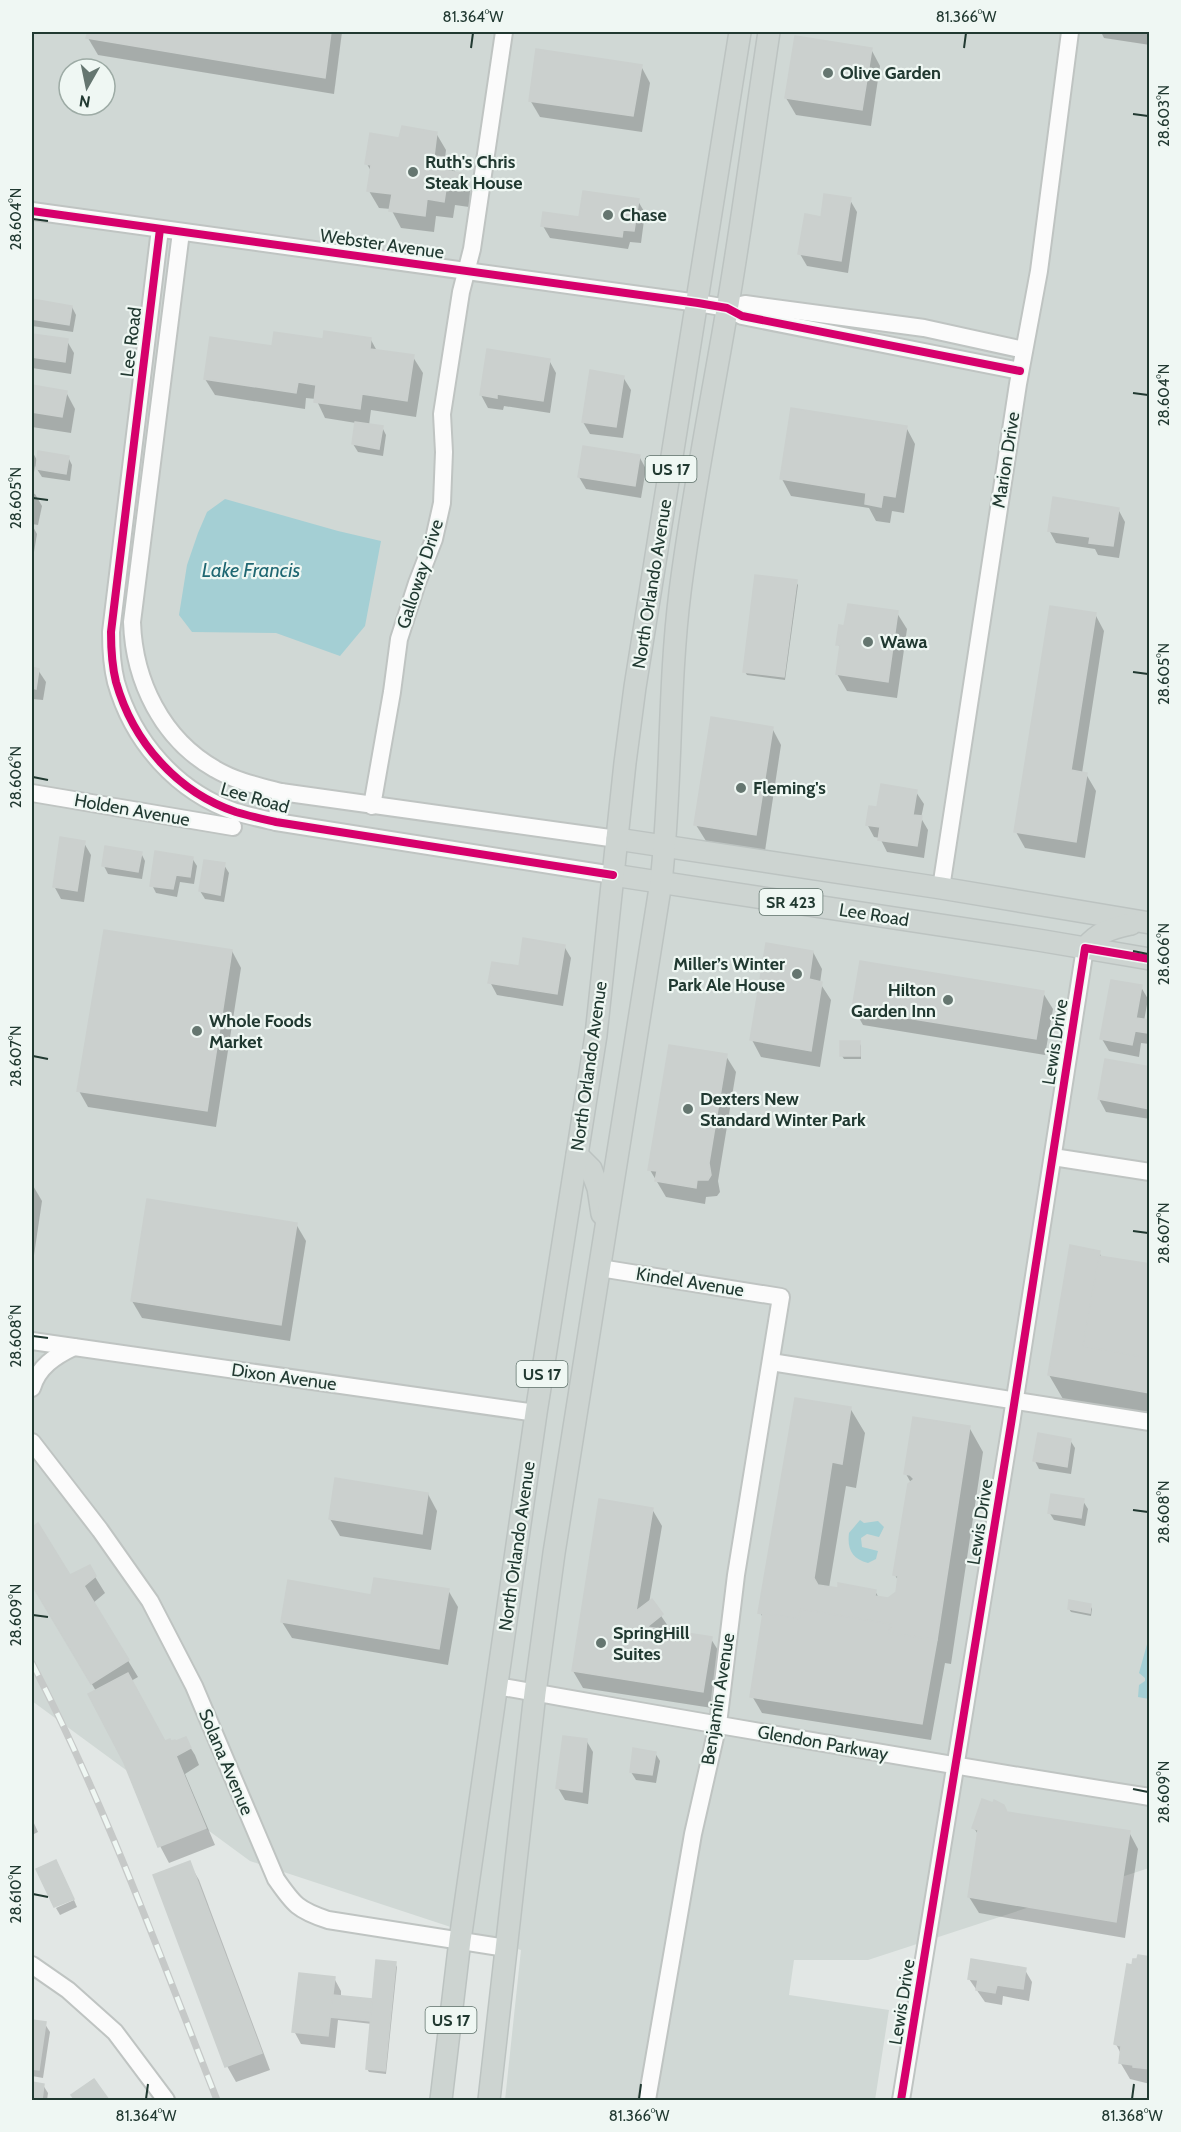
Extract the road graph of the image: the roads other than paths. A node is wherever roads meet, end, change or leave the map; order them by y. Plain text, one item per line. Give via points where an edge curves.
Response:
1 (504, 32) edge
2 (740, 32) edge
3 (770, 32) edge
4 (1070, 32) edge
5 (32, 211) edge
6 (160, 229) junction
7 (181, 232) junction
8 (467, 271) junction
9 (698, 303) junction
10 (728, 308) junction
11 (924, 328) junction
12 (1024, 350) junction
13 (921, 352) junction
14 (1020, 371) junction
15 (125, 510) junction
16 (145, 512) junction
17 (281, 792) junction
18 (32, 793) edge
19 (372, 806) junction
20 (276, 822) junction
21 (233, 827) dead end
22 (617, 839) junction
23 (665, 846) junction
24 (613, 875) junction
25 (661, 882) junction
26 (942, 888) junction
27 (1145, 922) edge
28 (1085, 948) junction
29 (1149, 960) edge
30 (577, 1155) junction
31 (1053, 1157) junction
32 (1149, 1172) edge
33 (605, 1233) junction
34 (600, 1268) junction
35 (781, 1297) joint
36 (32, 1341) edge
37 (75, 1347) junction
38 (771, 1362) junction
39 (32, 1388) edge
40 (1015, 1400) junction
41 (536, 1413) junction
42 (1149, 1422) edge
43 (32, 1442) edge
44 (497, 1686) junction
45 (535, 1693) junction
46 (718, 1724) junction
47 (956, 1767) junction
48 (1149, 1797) edge
49 (460, 1940) junction
50 (506, 1948) junction
51 (32, 1965) edge
52 (166, 2100) edge
53 (441, 2100) edge
54 (489, 2100) edge
55 (647, 2100) edge
56 (901, 2100) edge

1 - 8 street, Galloway Drive
2 - 9 main road, North Orlando Avenue / US 17
3 - 10 main road, North Orlando Avenue / US 17
4 - 12 street, Marion Drive via 1039,271
5 - 6 street, Webster Avenue
6 - 7 street, Webster Avenue
6 - 15 street, Lee Road
7 - 8 street, Webster Avenue
7 - 16 street, Lee Road
8 - 9 street, Webster Avenue
8 - 19 street, Galloway Drive via 442,414 442,502 434,539 399,639
9 - 10 street, Webster Avenue
9 - 22 main road, North Orlando Avenue / US 17 via 635,687
10 - 11 street via 745,304
10 - 13 street via 742,316
10 - 23 main road, North Orlando Avenue / US 17 via 680,591
11 - 12 street
11 - 13 street
12 - 14 street, Marion Drive
13 - 14 street
14 - 26 street, Marion Drive
15 - 16 street
15 - 20 street, Lee Road via 111,632 116,682 128,713 141,739 180,782 236,812
16 - 17 street, Lee Road via 132,622 133,647 151,702 188,751 214,769
17 - 19 street, Lee Road
17 - 20 street
18 - 21 street, Holden Avenue
19 - 22 street, Lee Road
20 - 24 street, Lee Road
22 - 23 main road, Lee Road / SR 423
22 - 24 main road, North Orlando Avenue / US 17
23 - 25 main road, North Orlando Avenue / US 17
23 - 26 main road, Lee Road / SR 423
24 - 25 main road, Lee Road / SR 423
24 - 30 main road, North Orlando Avenue / US 17 via 596,1035
25 - 28 main road, Lee Road / SR 423
25 - 33 main road, North Orlando Avenue / US 17
26 - 27 main road, Lee Road / SR 423
27 - 28 main road via 1106,930
28 - 29 main road, Lee Road / SR 423
28 - 31 street, Lewis Drive
30 - 33 main road via 591,1170 598,1188
30 - 41 main road, North Orlando Avenue / US 17
31 - 32 street
31 - 40 street, Lewis Drive
33 - 34 main road, North Orlando Avenue / US 17
34 - 35 street, Kindel Avenue
34 - 45 main road, North Orlando Avenue / US 17
35 - 38 street, Benjamin Avenue
36 - 37 street, Dixon Avenue
37 - 39 street via 56,1356 41,1370
37 - 41 street, Dixon Avenue
38 - 40 street
38 - 46 street, Benjamin Avenue via 736,1575
40 - 42 street
40 - 47 street, Lewis Drive
41 - 44 main road, North Orlando Avenue / US 17
43 - 49 street, Solana Avenue via 150,1601 194,1686 276,1879 289,1898 304,1912 328,1920
44 - 45 street, Glendon Parkway
44 - 49 main road, North Orlando Avenue / US 17
45 - 46 street, Glendon Parkway
45 - 50 main road, North Orlando Avenue / US 17
46 - 47 street, Glendon Parkway
46 - 55 street, Benjamin Avenue via 693,1834
47 - 48 street, Glendon Parkway
47 - 56 street, Lewis Drive
49 - 50 street, Solana Avenue
49 - 53 main road, North Orlando Avenue / US 17
50 - 54 main road, North Orlando Avenue / US 17
51 - 52 street via 68,1990 115,2032

